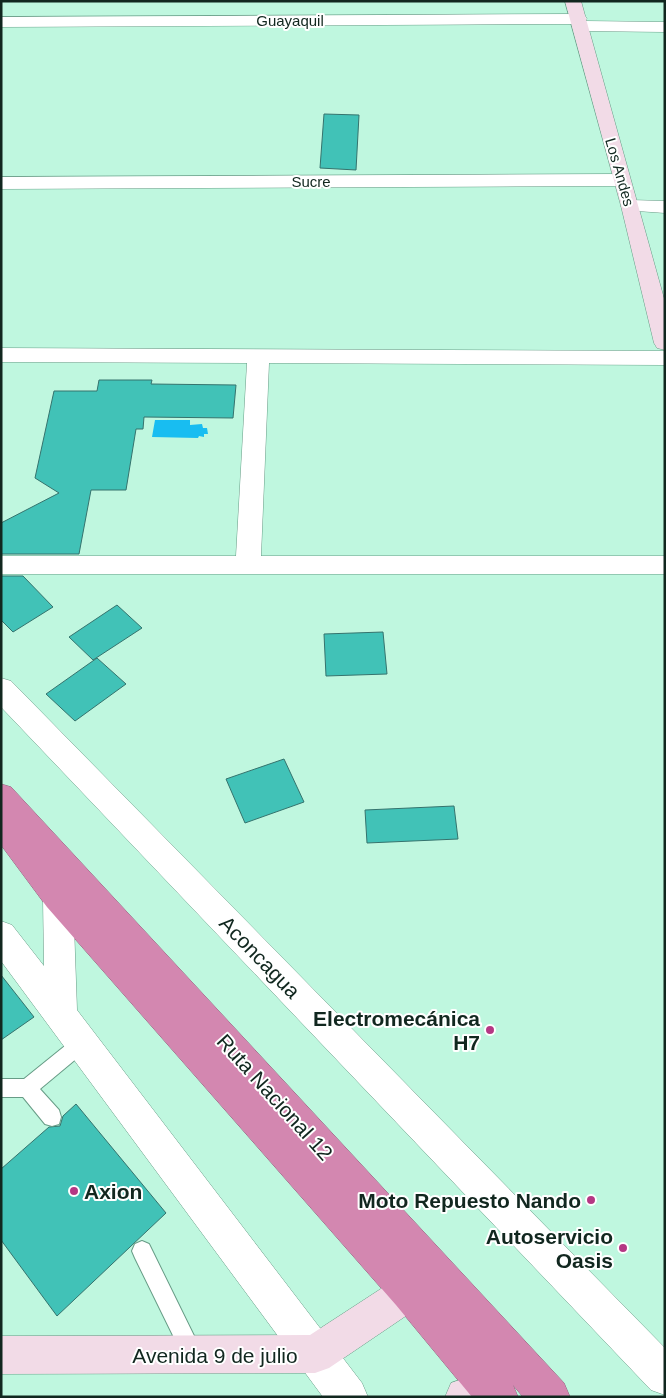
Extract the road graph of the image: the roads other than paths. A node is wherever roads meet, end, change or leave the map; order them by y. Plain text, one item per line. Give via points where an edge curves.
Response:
1 (573, 1) edge
2 (1, 22) edge
3 (580, 23) junction
4 (665, 27) edge
5 (622, 180) junction
6 (1, 183) edge
7 (630, 206) junction
8 (665, 206) edge
9 (665, 343) edge
10 (1, 355) edge
11 (258, 357) junction
12 (665, 358) edge
13 (1, 564) edge
14 (248, 565) junction
15 (665, 565) edge
16 (1, 689) edge
17 (1, 796) edge
18 (1, 821) edge
19 (58, 897) junction
20 (1, 935) edge
21 (61, 1014) junction
22 (82, 1042) junction
23 (1, 1088) edge
24 (27, 1088) junction
25 (52, 1117) dead end
26 (142, 1251) dead end
27 (410, 1292) junction
28 (315, 1354) junction
29 (1, 1355) edge
30 (193, 1355) junction
31 (665, 1376) edge
32 (485, 1394) edge
33 (348, 1397) edge
34 (550, 1397) edge

1 - 3 main road, Los Andes
2 - 3 street, Guayaquil
3 - 4 street, Guayaquil
3 - 5 main road, Los Andes
5 - 6 street, Sucre
5 - 7 main road, Los Andes
7 - 8 street
7 - 9 main road, Los Andes
10 - 11 street
11 - 12 street
11 - 14 street
13 - 14 street
14 - 15 street
16 - 31 street, Aconcagua
17 - 34 highway, Ruta Nacional 12
18 - 19 highway, Ruta Nacional 12
19 - 21 street
19 - 27 highway, Ruta Nacional 12
20 - 21 street
21 - 22 street
22 - 24 lane
22 - 28 street
23 - 24 lane
24 - 25 lane
26 - 30 lane
27 - 28 main road, Avenida 9 de julio
27 - 32 highway, Ruta Nacional 12
28 - 30 main road, Avenida 9 de julio
28 - 33 street
29 - 30 main road, Avenida 9 de julio

